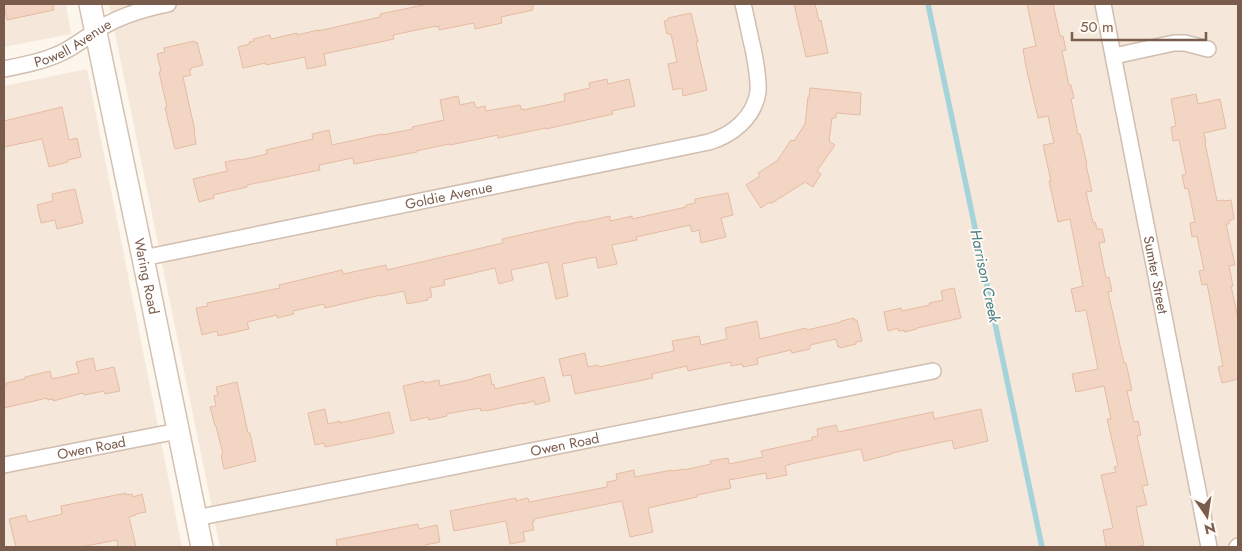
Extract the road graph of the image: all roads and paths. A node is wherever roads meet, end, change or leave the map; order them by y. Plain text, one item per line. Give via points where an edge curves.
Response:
1 (90, 4) edge
2 (168, 4) edge
3 (743, 4) edge
4 (1103, 4) edge
5 (95, 31) junction
6 (1208, 49) dead end
7 (1114, 56) junction
8 (4, 69) edge
9 (144, 258) junction
10 (933, 371) dead end
11 (178, 432) junction
12 (4, 465) edge
13 (196, 518) junction
14 (202, 547) edge
15 (1209, 547) edge

1 - 5 street, Waring Road
2 - 5 street, Powell Avenue via 129,14
3 - 9 street, Goldie Avenue via 758,83 756,100 747,116 728,135 709,142
4 - 7 street, Sumter Street
5 - 8 street, Powell Avenue via 50,58
5 - 9 street, Waring Road
6 - 7 street via 1180,43
7 - 15 street, Sumter Street
9 - 11 street, Waring Road
10 - 13 street, Owen Road
11 - 12 street, Owen Road
11 - 13 street, Waring Road
13 - 14 street, Waring Road

